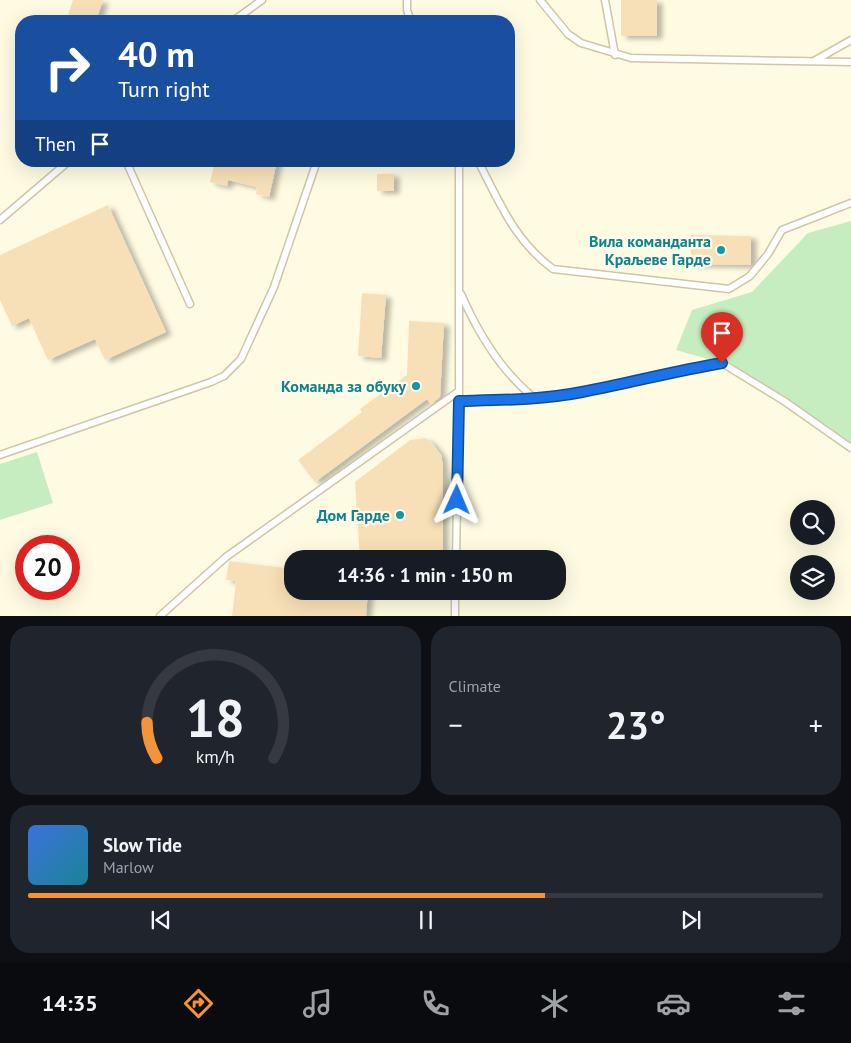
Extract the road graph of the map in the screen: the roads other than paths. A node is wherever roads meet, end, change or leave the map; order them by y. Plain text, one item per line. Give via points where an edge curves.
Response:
1 (262, 0) edge
2 (407, 0) edge
3 (540, 0) edge
4 (605, 0) edge
5 (241, 15) edge
6 (409, 15) edge
7 (851, 40) edge
8 (615, 55) junction
9 (813, 62) junction
10 (851, 62) edge
11 (62, 167) edge
12 (129, 167) edge
13 (315, 167) edge
14 (460, 167) edge
15 (481, 167) edge
16 (851, 203) edge
17 (0, 220) edge
18 (459, 291) junction
19 (190, 304) dead end
20 (459, 391) junction
21 (533, 397) junction
22 (459, 401) junction
23 (851, 448) edge
24 (0, 455) edge
25 (456, 550) edge
26 (455, 600) edge
27 (160, 616) edge
28 (455, 616) edge

1 - 5 lane
2 - 6 lane
3 - 8 lane via 568,34 581,43
4 - 8 lane
7 - 9 lane
8 - 9 lane via 650,60
9 - 10 lane
11 - 17 lane
12 - 19 lane
13 - 24 lane via 274,287 234,368 211,382
14 - 18 lane
15 - 16 lane via 514,232 535,256 553,269 729,289 750,276 782,230
18 - 20 lane
18 - 21 lane via 476,329 520,387
20 - 22 lane
20 - 27 lane via 226,557
21 - 22 lane
21 - 23 lane via 580,392 722,363
22 - 25 lane
26 - 28 lane

